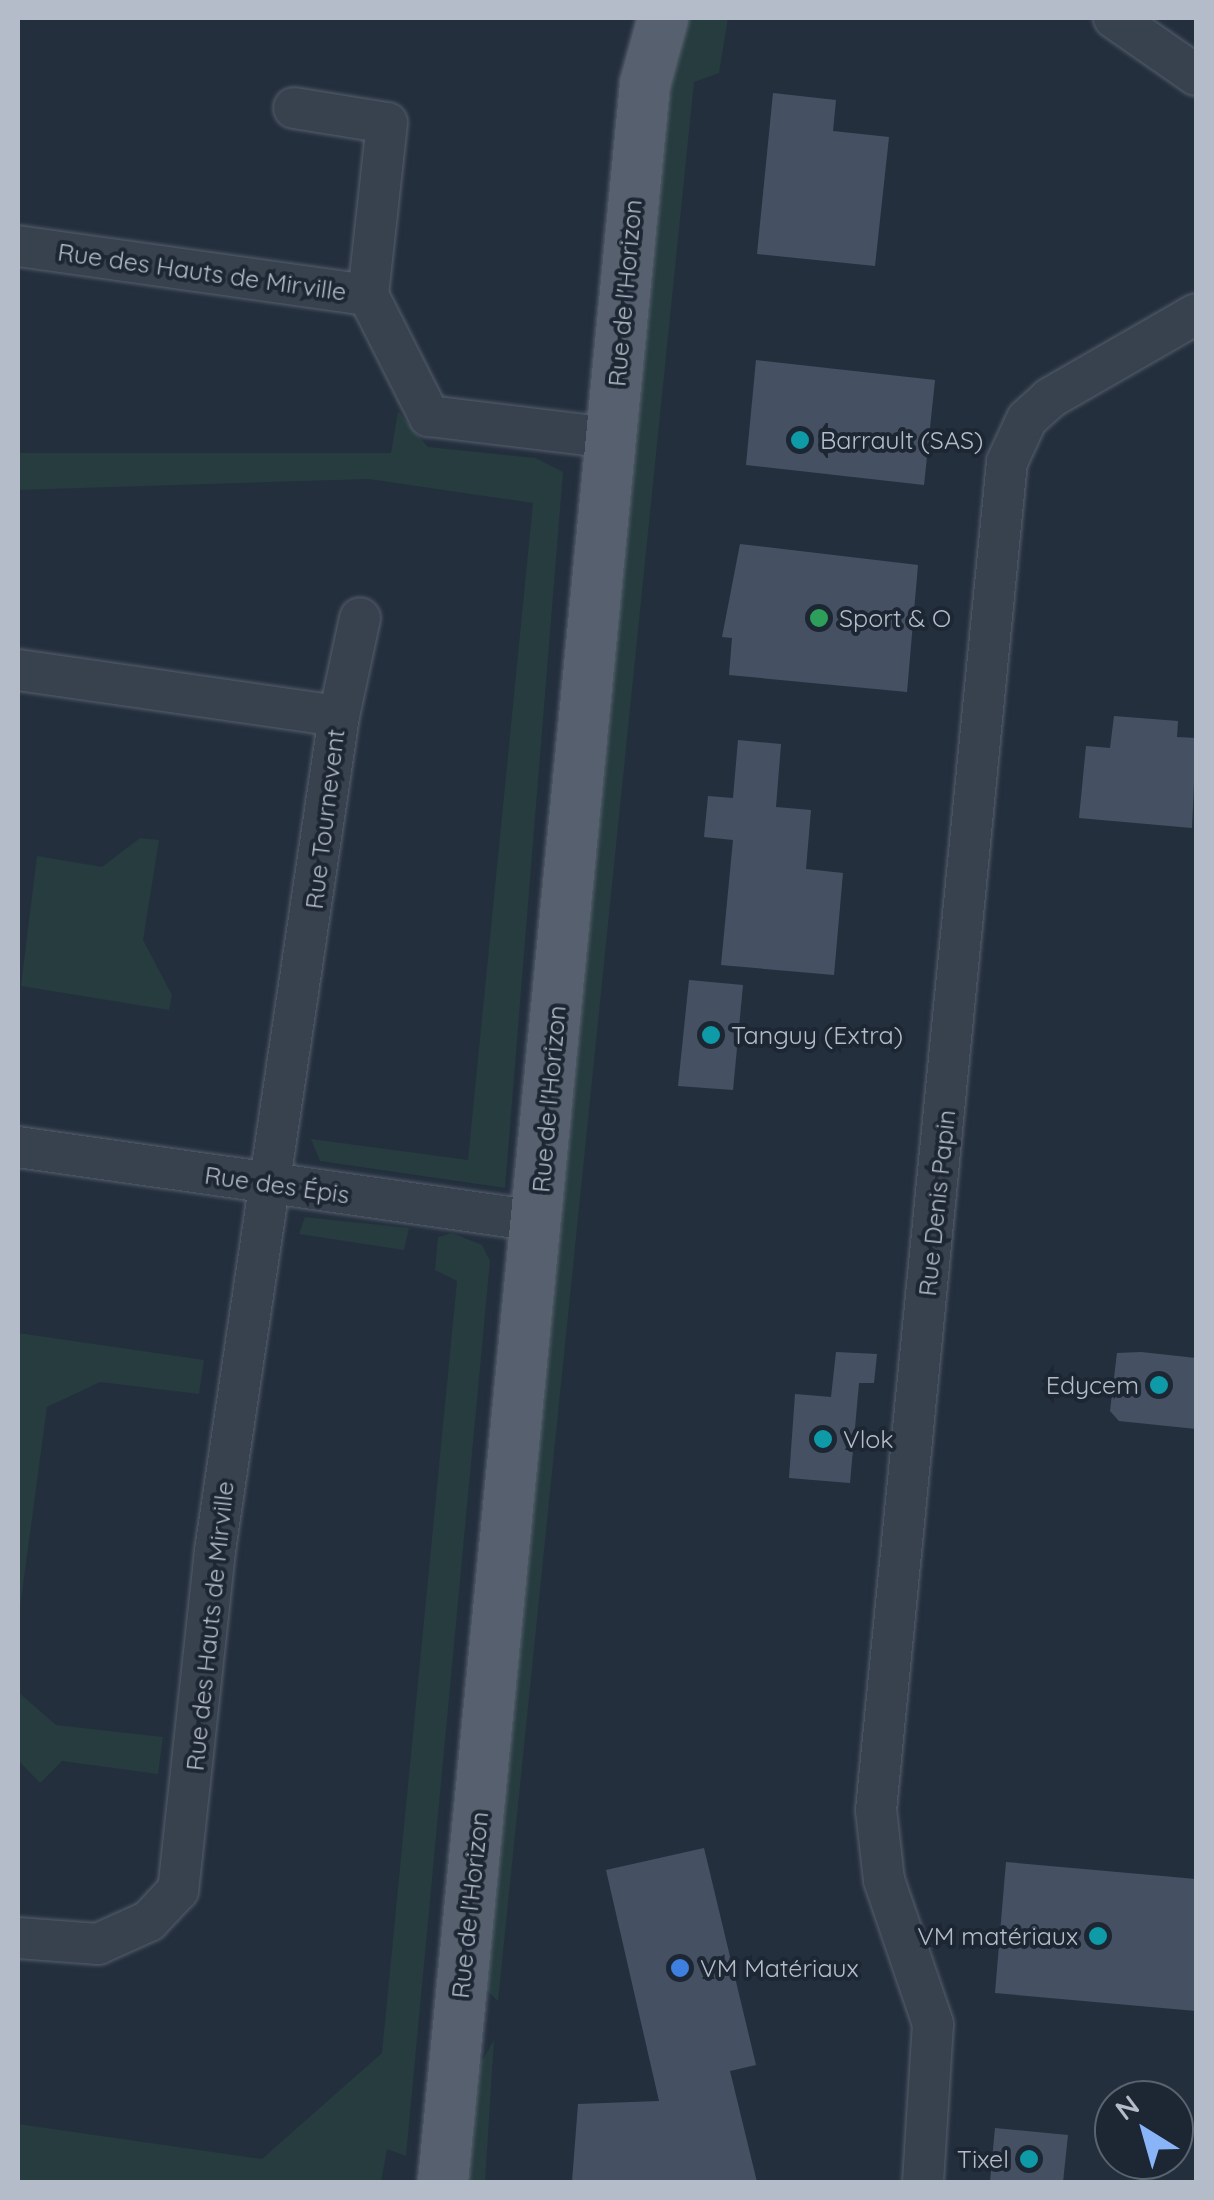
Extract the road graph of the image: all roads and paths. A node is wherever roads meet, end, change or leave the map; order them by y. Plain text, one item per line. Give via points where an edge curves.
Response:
1 (663, 18) edge
2 (1114, 18) edge
3 (1196, 75) edge
4 (294, 108) dead end
5 (18, 246) edge
6 (368, 296) junction
7 (1196, 314) edge
8 (612, 438) junction
9 (360, 618) dead end
10 (18, 670) edge
11 (339, 716) junction
12 (18, 1147) edge
13 (273, 1184) junction
14 (537, 1222) junction
15 (18, 1938) edge
16 (443, 2182) edge
17 (923, 2182) edge

1 - 8 main road, Rue de l'Horizon via 645,84
2 - 3 street
4 - 6 street via 387,124
5 - 6 street, Rue des Hauts de Mirville
6 - 8 street, Rue des Hauts de Mirville via 428,416
7 - 17 street, Rue Denis Papin via 1050,398 1020,430 1007,462 876,1810 884,1880 934,2024
8 - 14 main road, Rue de l'Horizon
9 - 11 street
10 - 11 street, Rue Tournevent
11 - 13 street, Rue Tournevent
12 - 13 street, Rue des Épis
13 - 14 street, Rue des Épis
13 - 15 street, Rue des Hauts de Mirville via 215,1551 178,1890 149,1921 98,1944
14 - 16 main road, Rue de l'Horizon

